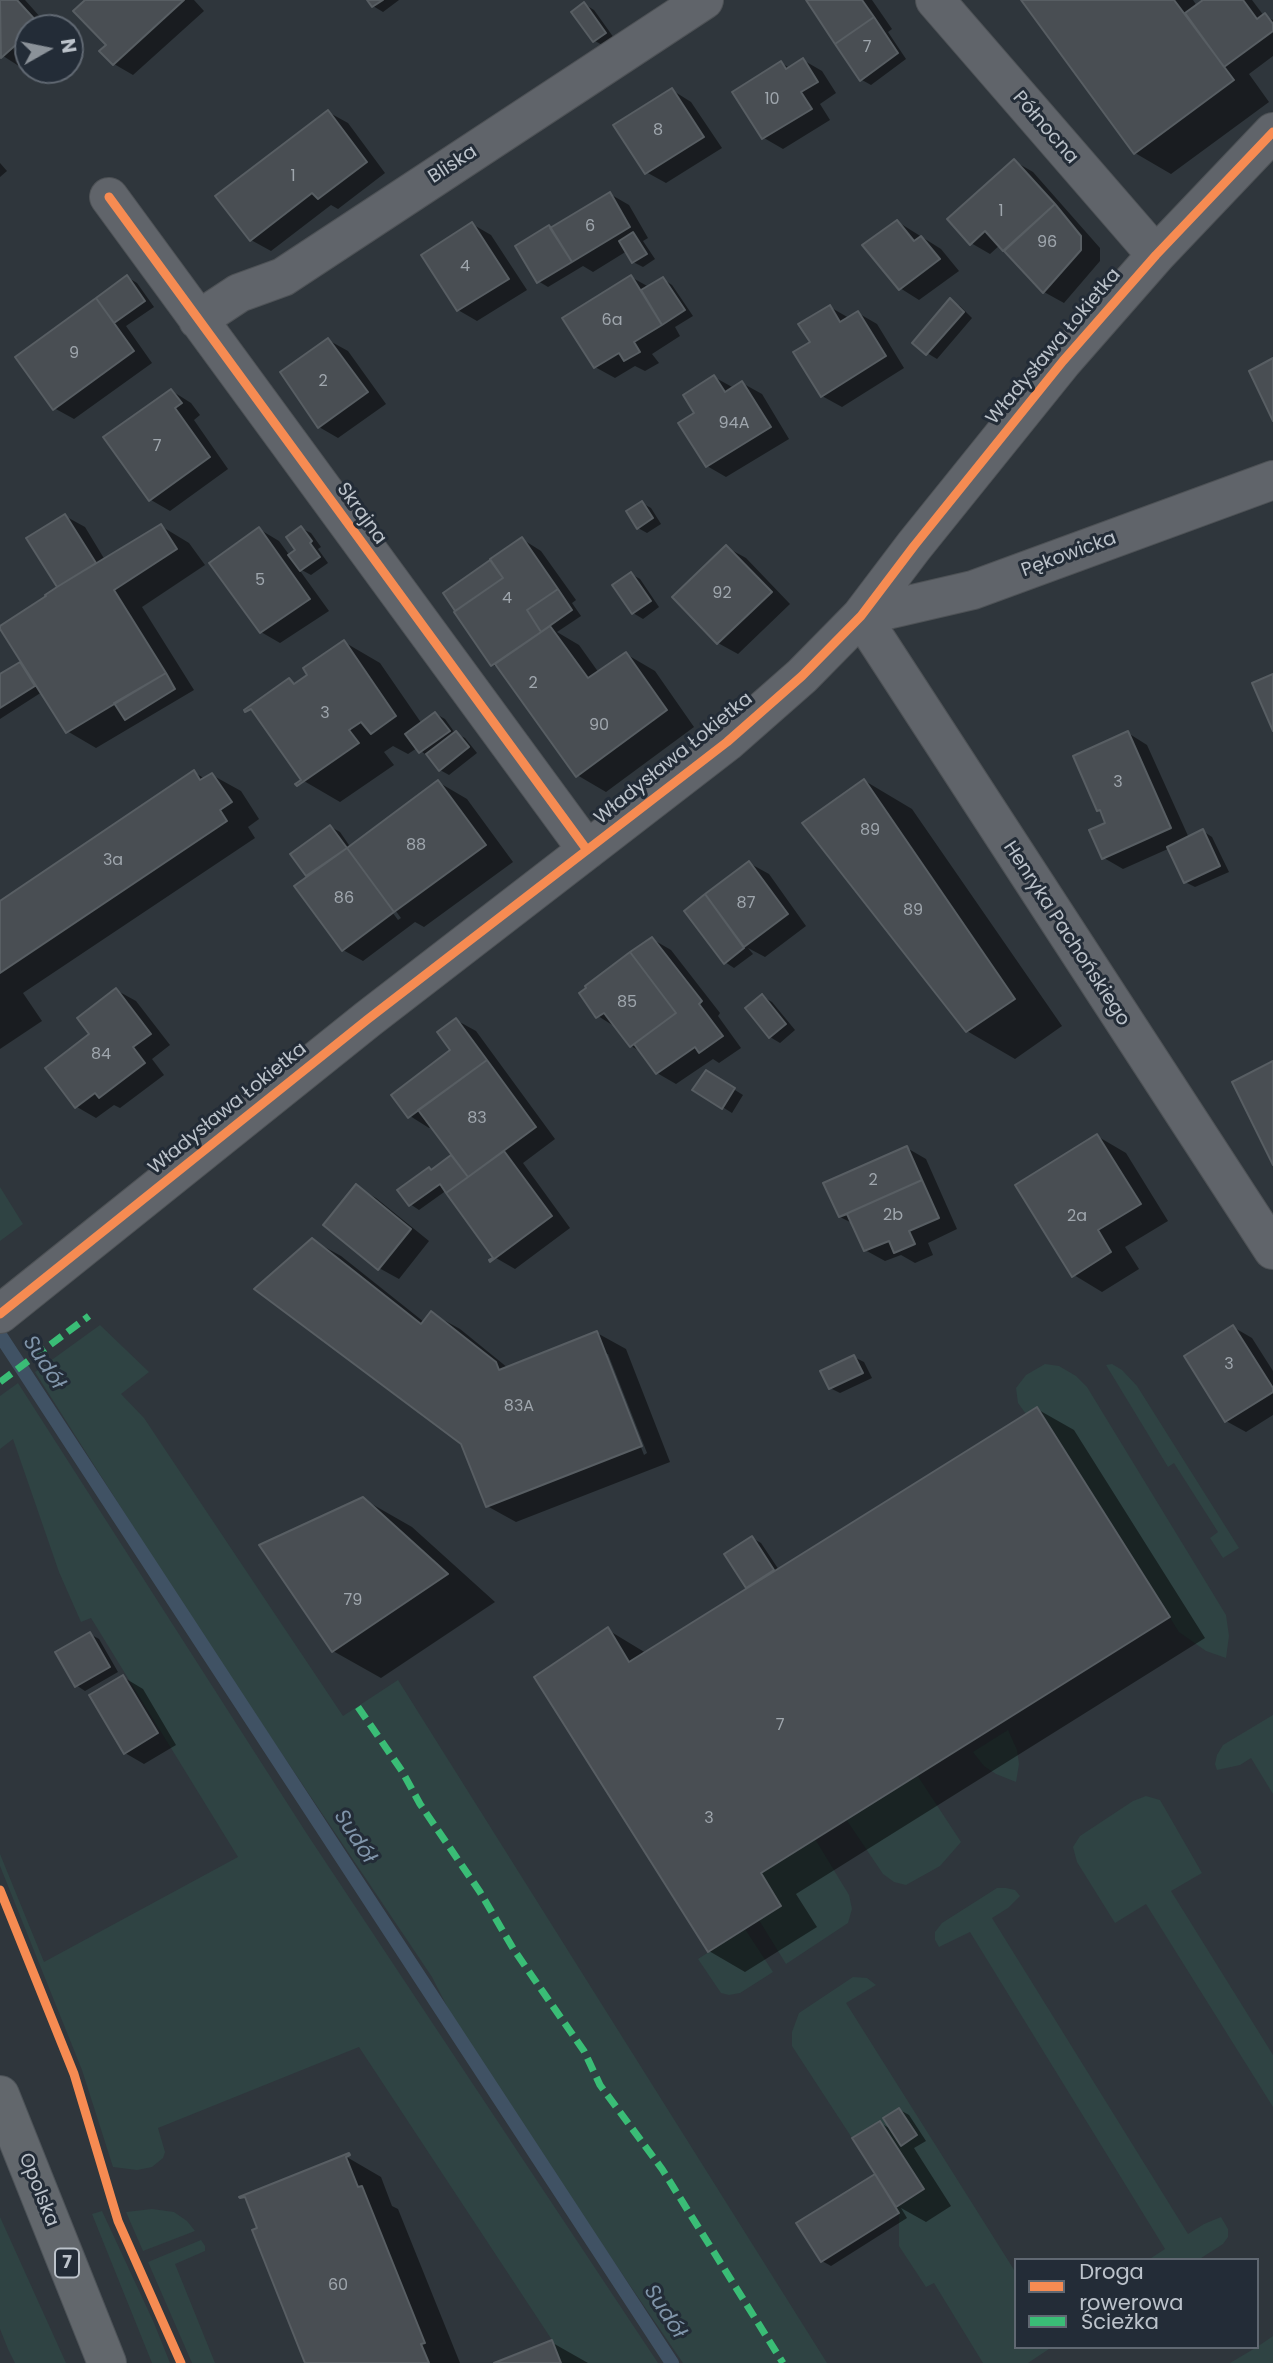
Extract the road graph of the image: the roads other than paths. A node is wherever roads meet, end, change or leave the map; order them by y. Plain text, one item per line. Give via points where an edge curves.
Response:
1 (704, 0) edge
2 (935, 0) edge
3 (1273, 132) edge
4 (109, 197) dead end
5 (1156, 255) junction
6 (198, 320) junction
7 (1273, 480) edge
8 (861, 616) junction
9 (587, 850) junction
10 (1273, 1250) edge
11 (0, 1314) edge
12 (0, 2095) edge
13 (107, 2363) edge

1 - 6 street, Bliska via 283,277 239,293
2 - 5 street, Północna
3 - 5 street, Władysława Łokietka
4 - 6 street, Skrajna
5 - 8 street, Władysława Łokietka via 993,446
6 - 9 street, Skrajna
7 - 8 street, Pękowicka via 972,590
8 - 9 street, Władysława Łokietka via 727,742
8 - 10 street, Henryka Pachońskiego
9 - 11 street, Władysława Łokietka
12 - 13 main road, Opolska / 7

